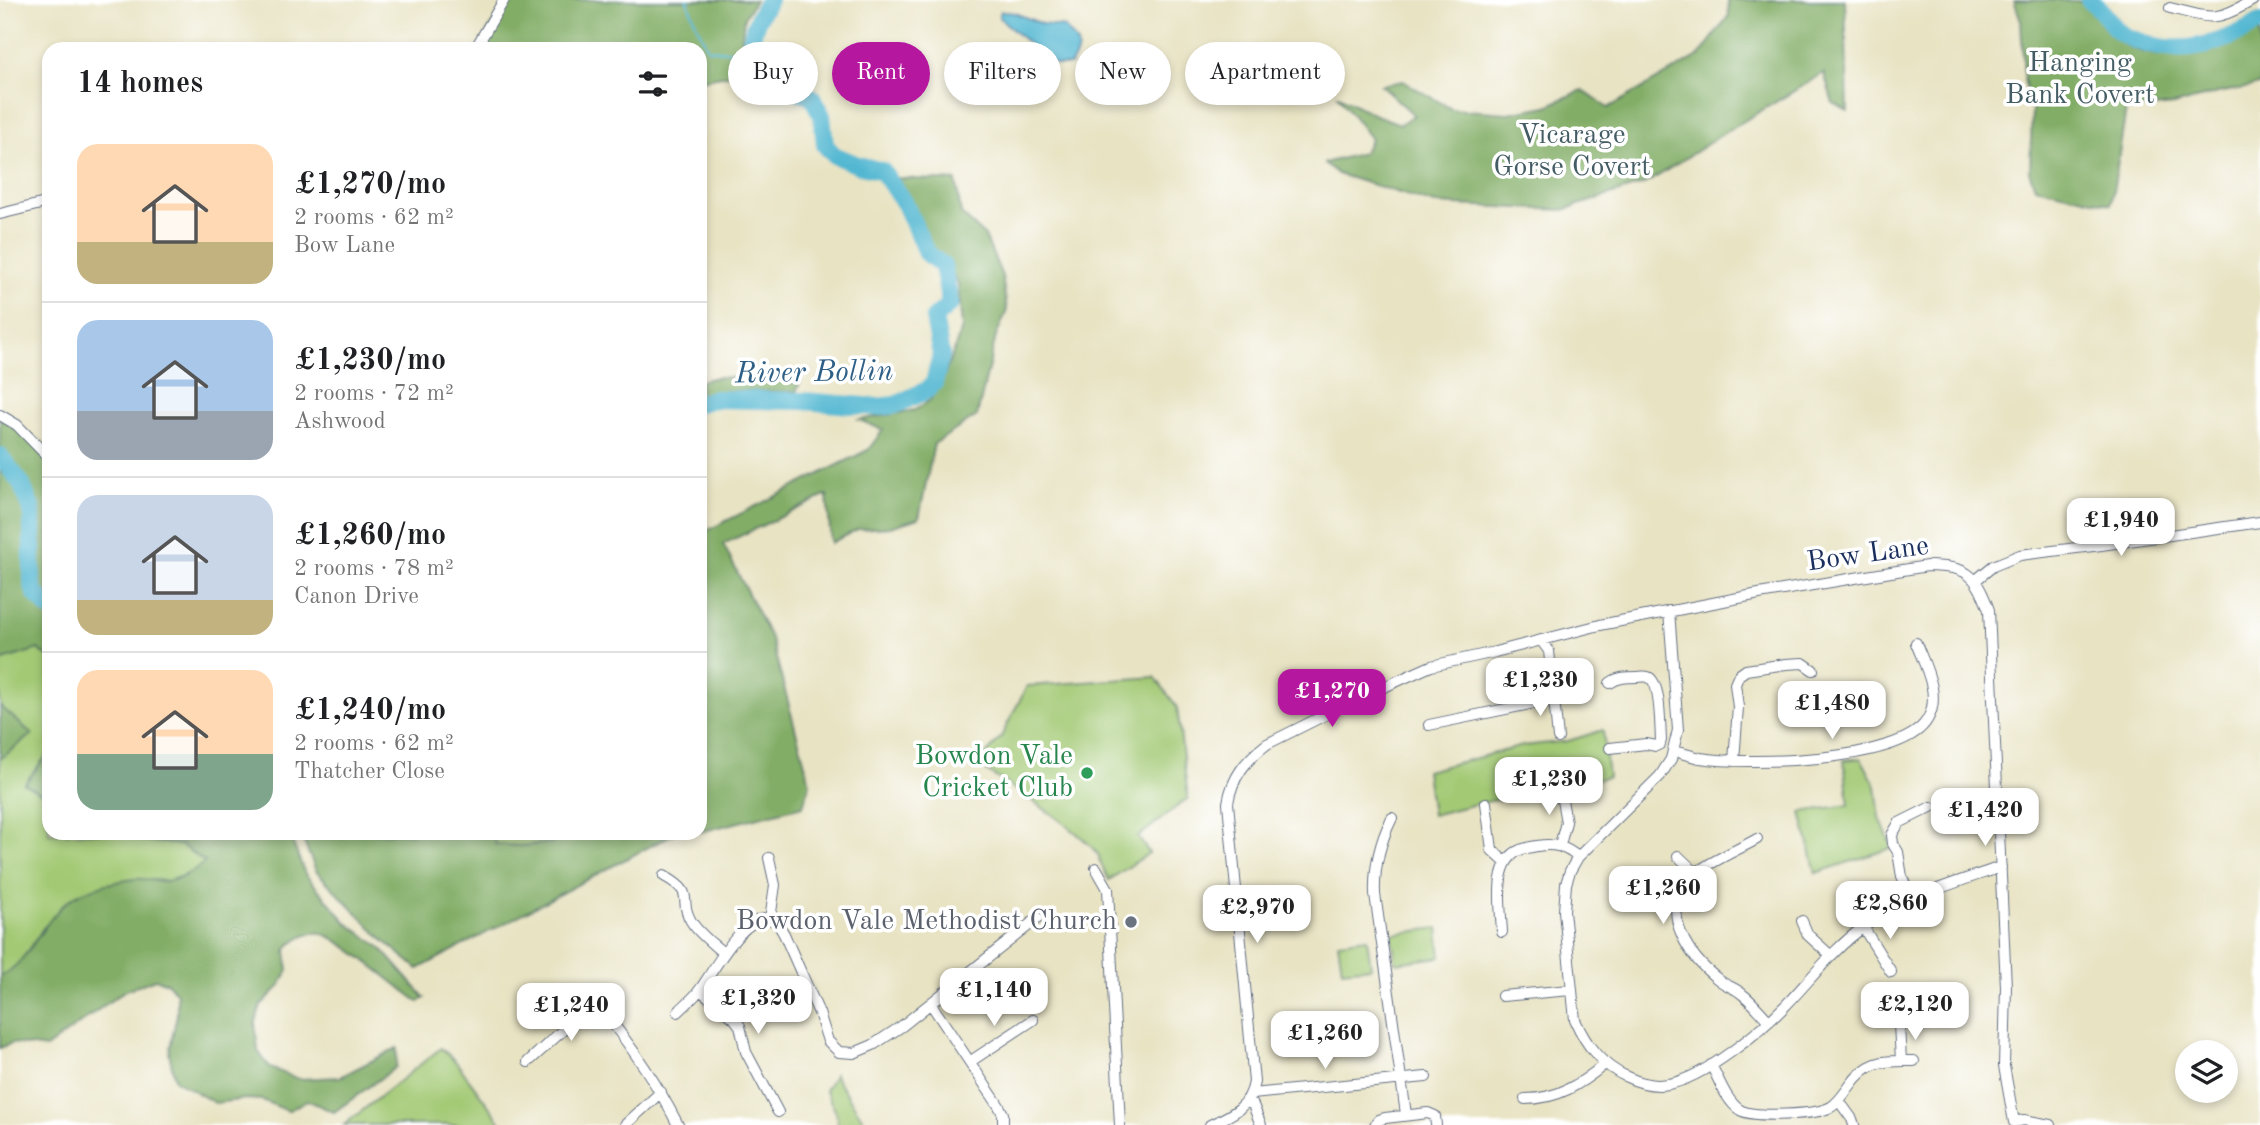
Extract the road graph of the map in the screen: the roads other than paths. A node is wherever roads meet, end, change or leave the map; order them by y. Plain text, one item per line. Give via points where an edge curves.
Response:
1 (504, 0) edge
2 (2253, 0) edge
3 (2170, 8) dead end
4 (479, 42) edge
5 (42, 204) edge
6 (0, 214) edge
7 (0, 415) edge
8 (42, 451) edge
9 (2260, 522) edge
10 (1976, 580) junction
11 (1669, 611) junction
12 (1541, 640) junction
13 (1916, 643) dead end
14 (1813, 670) dead end
15 (1610, 683) dead end
16 (1554, 699) junction
17 (1677, 701) junction
18 (1659, 703) junction
19 (1429, 725) dead end
20 (1558, 738) dead end
21 (1610, 748) dead end
22 (1674, 751) junction
23 (1734, 761) junction
24 (1560, 789) dead end
25 (1486, 803) dead end
26 (1931, 807) dead end
27 (1392, 818) dead end
28 (1757, 839) dead end
29 (1560, 845) junction
30 (1678, 856) dead end
31 (1578, 857) junction
32 (769, 858) dead end
33 (1506, 862) junction
34 (2001, 867) junction
35 (1096, 868) dead end
36 (1696, 873) junction
37 (664, 876) dead end
38 (1911, 900) junction
39 (1038, 918) dead end
40 (769, 919) junction
41 (1802, 921) dead end
42 (1863, 927) junction
43 (1502, 932) dead end
44 (723, 953) junction
45 (1831, 956) junction
46 (1891, 972) dead end
47 (700, 990) junction
48 (1571, 990) junction
49 (1502, 996) dead end
50 (931, 1004) junction
51 (678, 1012) dead end
52 (1033, 1020) dead end
53 (1769, 1021) junction
54 (1899, 1024) dead end
55 (1914, 1060) dead end
56 (971, 1061) junction
57 (1901, 1061) junction
58 (528, 1062) dead end
59 (1605, 1064) junction
60 (1711, 1065) junction
61 (1426, 1077) dead end
62 (1401, 1079) junction
63 (661, 1092) junction
64 (1250, 1097) junction
65 (1525, 1099) dead end
66 (1839, 1101) junction
67 (778, 1112) dead end
68 (1406, 1114) junction
69 (1751, 1114) junction
70 (2012, 1123) edge
71 (625, 1125) edge
72 (678, 1125) edge
73 (1003, 1125) edge
74 (1120, 1125) edge
75 (1210, 1125) edge
76 (1261, 1125) edge
77 (1375, 1125) edge
78 (1436, 1125) edge
79 (1748, 1125) edge
80 (1854, 1125) edge
81 (2050, 1125) edge

1 - 4 street
2 - 3 street via 2220,17
5 - 6 street
7 - 8 street
9 - 10 street via 2020,555 1993,566
10 - 11 street, Bow Lane via 1948,567 1927,566
10 - 34 street via 1989,610
11 - 12 street, Bow Lane
11 - 17 street
12 - 16 street via 1549,650
12 - 64 street, Bow Lane via 1431,666 1267,744 1236,776 1228,815 1253,1059
13 - 23 street via 1933,697 1927,720 1909,737 1814,759
14 - 23 street via 1803,663 1786,664 1739,675
15 - 18 street via 1616,678 1648,677 1654,682
16 - 19 street
16 - 20 street
17 - 18 street
17 - 22 street
18 - 21 street via 1660,744
22 - 23 street
22 - 31 street via 1660,776
24 - 29 street via 1566,822
25 - 33 street via 1492,850
26 - 38 street via 1899,823 1892,835
27 - 62 street via 1374,880
28 - 36 street
29 - 31 street
29 - 33 street via 1520,850
30 - 36 street
31 - 48 street via 1564,898
32 - 40 street via 775,885
33 - 43 street via 1501,886
34 - 38 street
34 - 70 street via 2004,1066
35 - 74 street via 1108,889
36 - 53 street via 1677,901 1681,936 1706,969 1741,992
37 - 44 street via 680,885 690,920
38 - 42 street
39 - 50 street
40 - 44 street via 744,930
40 - 50 street via 777,922 784,934 828,1041 839,1052 854,1053 873,1045
41 - 45 street via 1808,935
42 - 45 street
42 - 46 street
44 - 47 street
45 - 53 street
47 - 51 street
47 - 67 street via 740,1026 746,1052
48 - 49 street
48 - 59 street via 1578,1028
50 - 56 street
52 - 56 street
53 - 60 street
54 - 57 street
55 - 57 street
56 - 73 street via 999,1106
57 - 66 street via 1872,1064
58 - 63 street via 599,1006
59 - 60 street via 1655,1086 1685,1080
59 - 65 street via 1558,1095
60 - 69 street via 1730,1100
61 - 62 street
62 - 64 street
62 - 68 street
63 - 71 street
63 - 72 street
64 - 75 street
64 - 76 street
66 - 69 street via 1817,1112
66 - 80 street
68 - 77 street
68 - 78 street via 1427,1113 1435,1116
69 - 79 street
70 - 81 street via 2024,1120

